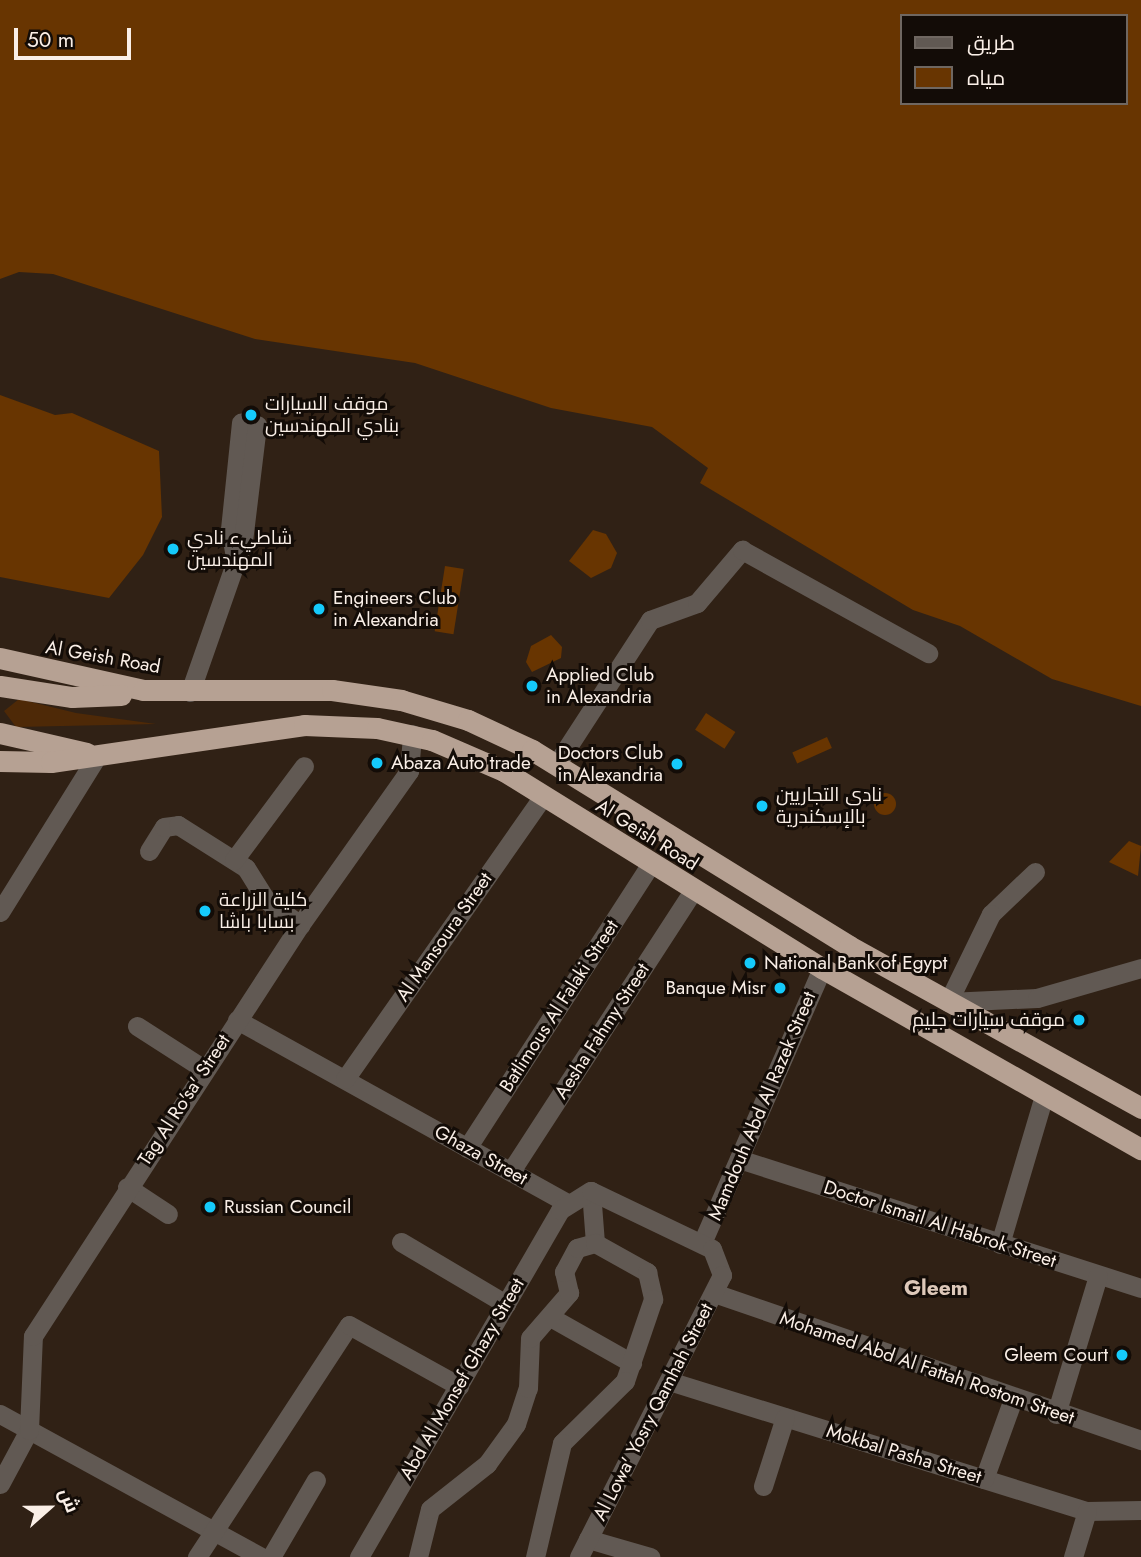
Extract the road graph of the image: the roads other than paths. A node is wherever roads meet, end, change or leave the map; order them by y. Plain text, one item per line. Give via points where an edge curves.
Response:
1 (249, 424) dead end
2 (928, 653) dead end
3 (0, 658) edge
4 (0, 686) edge
5 (143, 690) junction
6 (190, 692) junction
7 (0, 733) edge
8 (412, 734) junction
9 (97, 756) junction
10 (0, 761) edge
11 (556, 765) junction
12 (304, 766) dead end
13 (543, 796) junction
14 (149, 851) dead end
15 (234, 860) junction
16 (651, 864) junction
17 (1035, 872) dead end
18 (694, 891) junction
19 (0, 912) edge
20 (300, 926) junction
21 (822, 968) junction
22 (1141, 968) edge
23 (948, 1002) junction
24 (237, 1020) junction
25 (137, 1026) dead end
26 (204, 1069) junction
27 (345, 1079) junction
28 (1044, 1095) junction
29 (1141, 1108) edge
30 (467, 1147) junction
31 (1141, 1149) edge
32 (739, 1159) junction
33 (511, 1171) junction
34 (127, 1187) junction
35 (591, 1191) junction
36 (566, 1202) junction
37 (169, 1214) dead end
38 (401, 1242) dead end
39 (596, 1242) junction
40 (702, 1243) junction
41 (1000, 1244) junction
42 (1098, 1276) junction
43 (1141, 1288) edge
44 (714, 1293) junction
45 (506, 1304) junction
46 (552, 1318) junction
47 (632, 1363) junction
48 (669, 1381) junction
49 (458, 1386) junction
50 (1013, 1399) junction
51 (1056, 1414) junction
52 (0, 1415) edge
53 (785, 1417) junction
54 (29, 1430) junction
55 (1141, 1440) edge
56 (984, 1479) junction
57 (316, 1480) dead end
58 (0, 1484) edge
59 (763, 1486) dead end
60 (1141, 1510) edge
61 (1087, 1511) junction
62 (212, 1531) junction
63 (588, 1539) junction
64 (197, 1557) edge
65 (261, 1557) edge
66 (271, 1557) edge
67 (359, 1557) edge
68 (418, 1557) edge
69 (535, 1557) edge
70 (579, 1557) edge
71 (650, 1557) edge
72 (1073, 1557) edge

1 - 6 street via 249,510
2 - 11 street via 742,550 697,603 650,620
3 - 5 highway, Al Geish Road
4 - 5 highway via 72,697
5 - 6 highway, Al Geish Road
6 - 11 highway, Al Geish Road via 332,690 401,700 468,720
7 - 9 highway
8 - 9 highway, Al Geish Road via 341,725 268,727
8 - 13 highway, Al Geish Road via 473,756
8 - 20 street, Tag Al Ro'sa' Street via 409,771
9 - 10 highway, Al Geish Road
9 - 19 street
11 - 23 highway, Al Geish Road
12 - 15 street
13 - 16 highway, Al Geish Road
13 - 27 street, Al Mansoura Street
14 - 15 street via 173,823
15 - 20 street via 265,899
16 - 18 highway, Al Geish Road
16 - 30 street, Batlimous Al Falaki Street
17 - 23 street via 991,914
18 - 21 highway, Al Geish Road
18 - 33 street, Aesha Fahmy Street
20 - 24 street, Tag Al Ro'sa' Street
21 - 28 highway, Al Geish Road
21 - 32 street, Mamdouh Abd Al Razek Street
22 - 23 street via 1037,998
23 - 29 highway, Al Geish Road
24 - 26 street, Tag Al Ro'sa' Street
24 - 27 street, Ghaza Street
25 - 26 street
26 - 34 street, Tag Al Ro'sa' Street
27 - 30 street, Ghaza Street
28 - 31 highway, Al Geish Road
28 - 41 street
30 - 33 street, Ghaza Street
32 - 40 street, Mamdouh Abd Al Razek Street
32 - 41 street, Doctor Ismail Al Habrok Street
33 - 36 street, Ghaza Street
34 - 37 street
34 - 54 street, Tag Al Ro'sa' Street via 33,1336
35 - 36 street
35 - 39 street
35 - 40 street
36 - 45 street, Abd Al Monsef Ghazy Street
38 - 45 street
39 - 46 street via 577,1248 566,1267 569,1293
39 - 47 street via 653,1280 653,1299
40 - 44 street, Al Lowa' Yosry Qamhah Street via 722,1265
41 - 42 street, Doctor Ismail Al Habrok Street
42 - 43 street, Doctor Ismail Al Habrok Street
42 - 51 street
44 - 48 street, Al Lowa' Yosry Qamhah Street
44 - 50 street, Mohamed Abd Al Fattah Rostom Street
45 - 49 street, Abd Al Monsef Ghazy Street
46 - 47 street
46 - 68 street via 530,1338 528,1388 516,1424 487,1464 430,1509
47 - 69 street via 619,1390 562,1443
48 - 53 street, Mokbal Pasha Street
48 - 63 street, Al Lowa' Yosry Qamhah Street
49 - 62 street via 349,1325
49 - 67 street, Abd Al Monsef Ghazy Street
50 - 51 street, Mohamed Abd Al Fattah Rostom Street
50 - 56 street
51 - 55 street, Mohamed Abd Al Fattah Rostom Street
52 - 54 street
53 - 56 street, Mokbal Pasha Street
53 - 59 street
54 - 58 street, Tag Al Ro'sa' Street
54 - 62 street
56 - 61 street, Mokbal Pasha Street
57 - 66 street
60 - 61 street, Mokbal Pasha Street
61 - 72 street
62 - 64 street
62 - 65 street
63 - 70 street, Al Lowa' Yosry Qamhah Street
63 - 71 street

